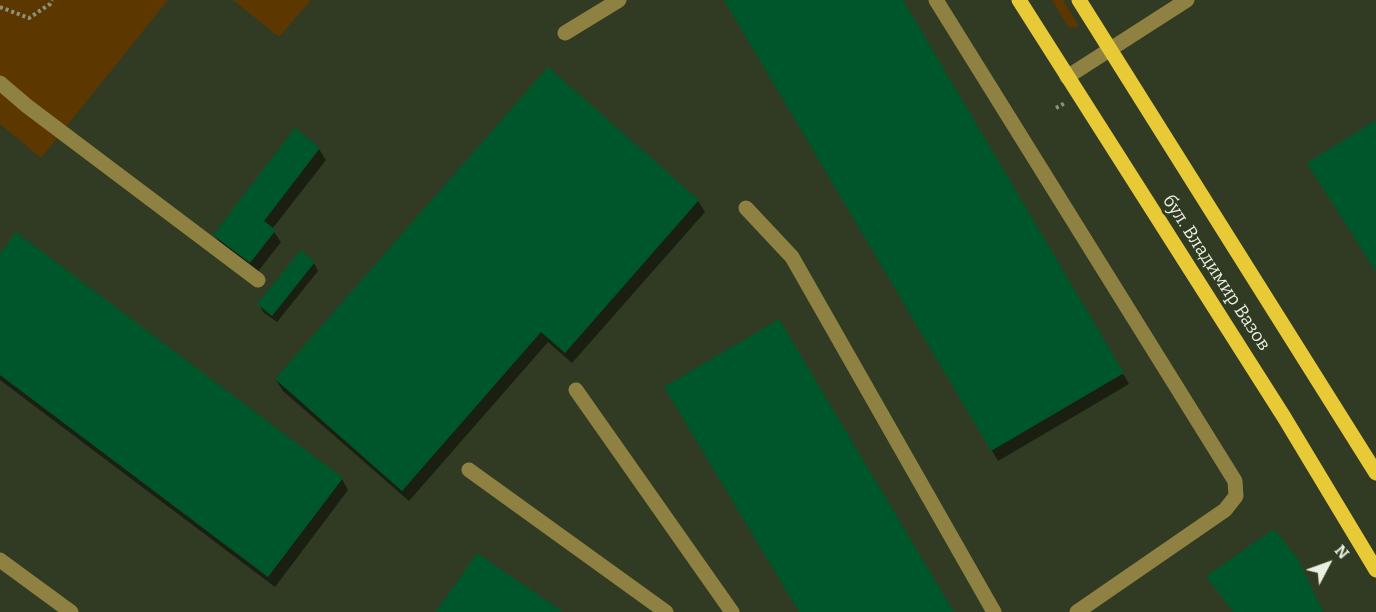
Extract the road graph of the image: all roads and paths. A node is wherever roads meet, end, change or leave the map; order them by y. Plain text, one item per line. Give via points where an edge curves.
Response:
1 (52, 0) edge
2 (619, 0) edge
3 (936, 0) edge
4 (1019, 0) edge
5 (1079, 0) edge
6 (1188, 0) edge
7 (0, 7) edge
8 (565, 33) dead end
9 (1110, 49) junction
10 (1067, 77) junction
11 (0, 83) edge
12 (1065, 103) dead end
13 (1056, 108) dead end
14 (746, 208) dead end
15 (258, 280) dead end
16 (576, 390) dead end
17 (469, 470) dead end
18 (1376, 473) edge
19 (0, 560) edge
20 (1376, 570) edge
21 (1080, 611) edge
22 (71, 612) edge
23 (666, 612) edge
24 (732, 612) edge
25 (994, 612) edge

1 - 7 path via 29,18
2 - 8 lane
3 - 21 lane via 1235,481 1236,496 1225,510
4 - 10 main road, бул. Владимир Вазов
5 - 9 main road, бул. Владимир Вазов
6 - 9 lane
9 - 10 lane
9 - 18 main road, бул. Владимир Вазов
10 - 20 main road, бул. Владимир Вазов via 1284,417
11 - 15 lane
12 - 13 path
14 - 25 lane via 792,257
16 - 24 lane
17 - 23 lane
19 - 22 lane

